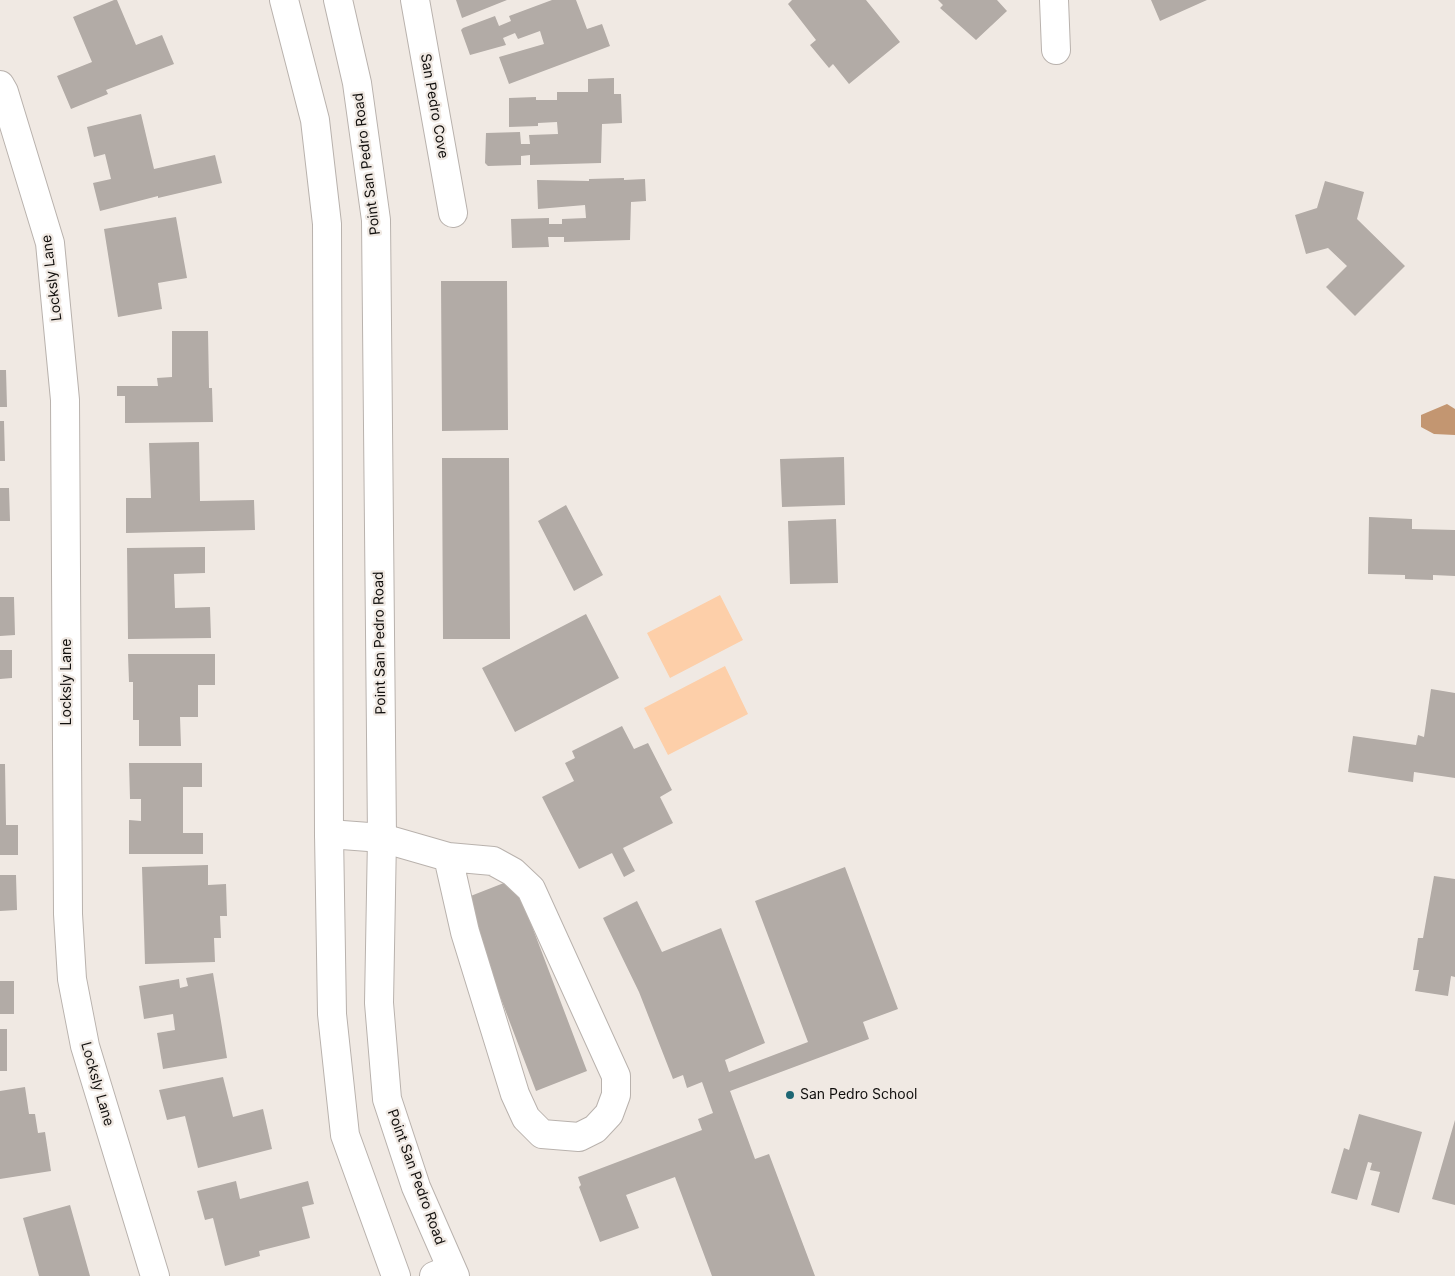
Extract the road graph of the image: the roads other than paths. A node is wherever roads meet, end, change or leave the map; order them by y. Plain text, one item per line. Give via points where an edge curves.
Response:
1 (284, 0) edge
2 (338, 0) edge
3 (416, 0) edge
4 (1054, 0) edge
5 (1056, 50) dead end
6 (0, 86) edge
7 (453, 213) dead end
8 (329, 834) junction
9 (382, 838) junction
10 (448, 857) junction
11 (447, 1274) edge
12 (155, 1276) edge
13 (396, 1276) edge

1 - 8 main road via 314,120 327,224
2 - 9 main road, Point San Pedro Road via 357,83 376,220
3 - 7 main road, San Pedro Cove
4 - 5 main road
6 - 12 main road, Locksly Lane via 50,243 64,400 68,914 72,979 85,1046
8 - 9 main road
8 - 13 main road via 332,1014 345,1135
9 - 10 main road
9 - 11 main road, Point San Pedro Road via 379,1003 387,1099
10 - 10 main road via 465,932 526,1118 542,1134 579,1137 595,1129 608,1114 616,1095 616,1076 531,889 513,872 493,861

